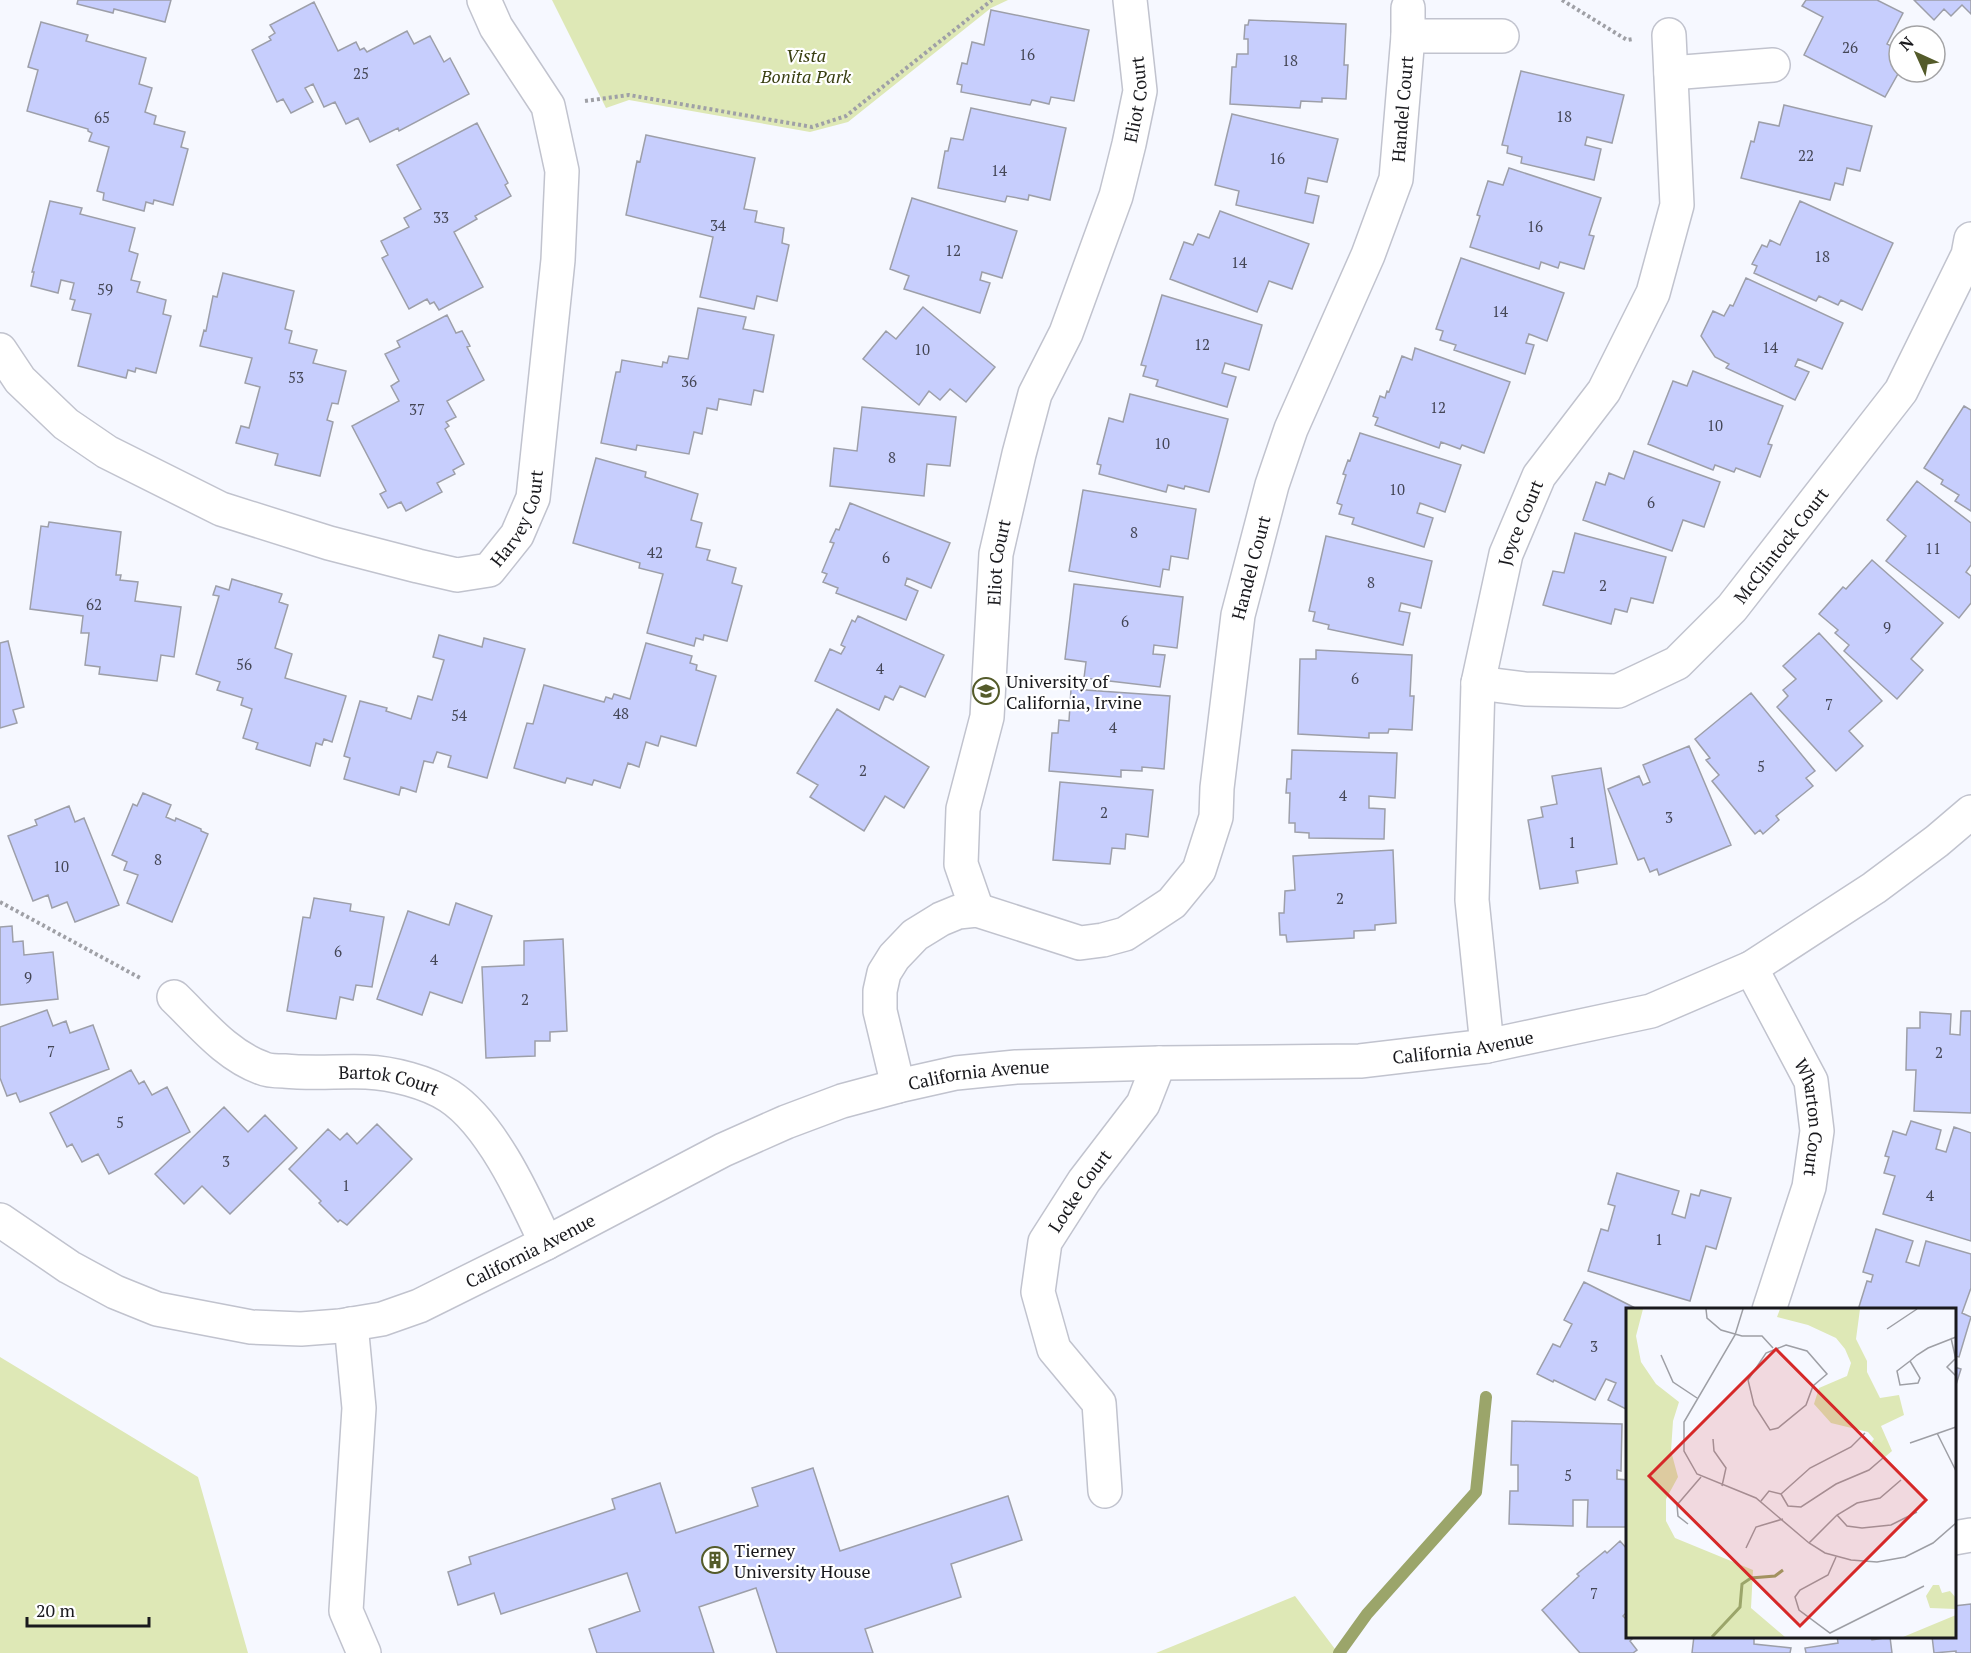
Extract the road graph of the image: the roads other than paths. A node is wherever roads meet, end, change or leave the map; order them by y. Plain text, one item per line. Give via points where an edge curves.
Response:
1 (484, 0) edge
2 (1130, 0) edge
3 (1136, 0) edge
4 (1669, 35) road end
5 (1502, 36) dead end
6 (1773, 65) dead end
7 (1671, 73) junction
8 (1971, 239) edge
9 (0, 350) edge
10 (1478, 683) junction
11 (1971, 812) edge
12 (976, 910) junction
13 (1751, 968) junction
14 (174, 997) road end
15 (1487, 1046) junction
16 (1159, 1063) junction
17 (898, 1086) junction
18 (0, 1220) edge
19 (546, 1243) junction
20 (1770, 1308) edge
21 (351, 1324) junction
22 (1105, 1491) dead end
23 (1971, 1535) edge
24 (1956, 1538) edge
25 (363, 1653) edge

1 - 9 street, Harvey Court via 496,27 548,106 562,171 558,260 533,498 517,535 489,570 457,575 328,543 221,509 107,452 66,424 20,380
2 - 3 street, Eliot Court
2 - 12 street, Eliot Court via 1140,91 1129,144 1116,196 1066,333 1035,394 996,554 987,717 963,809 961,864
4 - 7 street, Joyce Court
5 - 12 street, Handel Court via 1408,22 1396,179 1368,255 1290,429 1272,485 1238,615 1216,817 1199,870 1172,903 1125,934 1103,940 1080,943
6 - 7 street
7 - 10 street, Joyce Court via 1677,205 1653,293 1604,392 1539,476 1506,554
8 - 10 street, McClintock Court via 1968,255 1901,391 1732,608 1677,663 1618,691 1525,689
10 - 15 street, Joyce Court via 1472,900
11 - 13 street, California Avenue via 1874,888
12 - 17 street via 958,912 915,935 884,973 880,1011
13 - 15 street, California Avenue via 1651,1011
13 - 20 street, Wharton Court via 1811,1081 1817,1131 1809,1187
14 - 19 street, Bartok Court via 230,1051 263,1069 369,1072 420,1082 450,1096 476,1121 497,1150
15 - 16 street, California Avenue via 1360,1061
16 - 17 street, California Avenue via 1016,1067 956,1073
16 - 22 street, Locke Court via 1143,1104 1084,1181 1045,1242 1038,1292 1054,1349 1100,1403
17 - 19 street, California Avenue via 842,1101 723,1150
18 - 21 street, California Avenue via 69,1268 156,1309 250,1327 301,1329
19 - 21 street, California Avenue via 419,1306 382,1319
21 - 25 street via 359,1408 346,1611
23 - 24 street

